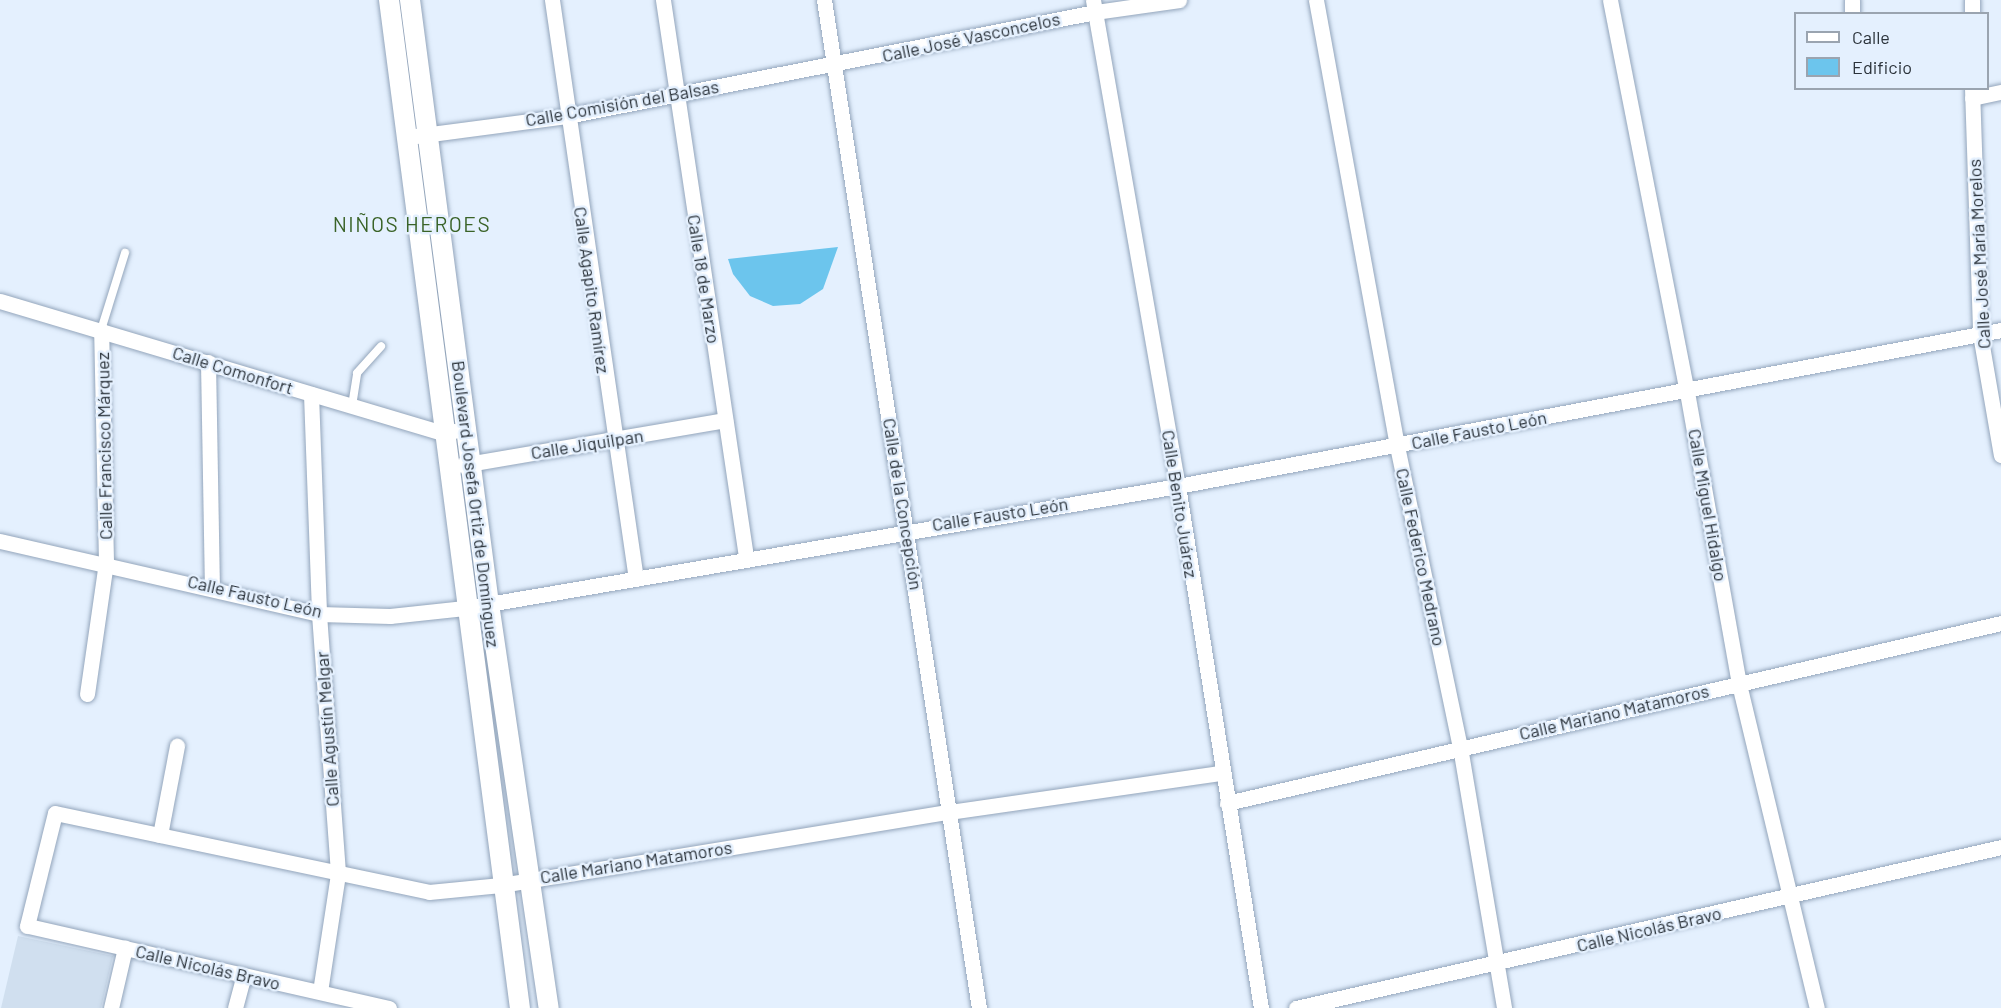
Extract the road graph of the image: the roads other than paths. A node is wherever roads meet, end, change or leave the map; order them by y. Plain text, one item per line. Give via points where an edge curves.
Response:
1 (389, 0) edge
2 (410, 0) edge
3 (552, 0) edge
4 (663, 0) edge
5 (824, 0) edge
6 (1179, 0) edge
7 (1316, 0) edge
8 (1610, 0) edge
9 (1094, 6) edge
10 (835, 65) junction
11 (2001, 92) edge
12 (675, 93) junction
13 (1972, 93) edge
14 (567, 116) junction
15 (429, 134) junction
16 (408, 137) junction
17 (126, 253) dead end
18 (0, 301) edge
19 (102, 330) junction
20 (2001, 330) edge
21 (1980, 334) junction
22 (381, 346) dead end
23 (208, 362) junction
24 (1688, 392) junction
25 (311, 394) junction
26 (352, 406) junction
27 (725, 420) junction
28 (466, 429) junction
29 (442, 433) junction
30 (614, 441) junction
31 (1397, 446) junction
32 (2001, 455) edge
33 (471, 463) junction
34 (448, 467) junction
35 (1178, 486) junction
36 (0, 526) edge
37 (907, 530) junction
38 (0, 541) edge
39 (746, 557) junction
40 (106, 562) junction
41 (636, 579) junction
42 (212, 586) junction
43 (489, 604) junction
44 (465, 608) junction
45 (319, 614) junction
46 (2001, 623) edge
47 (1739, 684) junction
48 (87, 694) dead end
49 (177, 746) dead end
50 (1460, 747) junction
51 (1221, 773) junction
52 (1227, 803) junction
53 (949, 812) junction
54 (160, 835) junction
55 (2001, 847) edge
56 (338, 874) junction
57 (527, 879) junction
58 (501, 885) junction
59 (1789, 897) junction
60 (27, 926) joint
61 (125, 948) junction
62 (1496, 964) junction
63 (244, 975) junction
64 (320, 992) junction
65 (357, 1004) edge
66 (111, 1008) edge
67 (235, 1008) edge
68 (389, 1008) edge
69 (520, 1008) edge
70 (549, 1008) edge
71 (979, 1008) edge
72 (1261, 1008) edge
73 (1296, 1008) edge
74 (1504, 1008) edge
75 (1817, 1008) edge

1 - 16 street, Boulevard Josefa Ortiz de Domínguez
2 - 15 street, Boulevard Josefa Ortiz de Domínguez
3 - 14 street, Calle Agapito Ramírez
4 - 12 street, Calle 18 de Marzo
5 - 10 street, Calle de la Concepción
6 - 9 street, Calle José Vasconcelos
7 - 31 street, Calle Federico Medrano
8 - 24 street, Calle Miguel Hidalgo
9 - 10 street, Calle José Vasconcelos
9 - 35 street, Calle Benito Juárez
10 - 12 street, Calle Comisión del Balsas
10 - 37 street, Calle de la Concepción
11 - 13 street
12 - 14 street, Calle Comisión del Balsas
12 - 27 street, Calle 18 de Marzo
13 - 21 street, Calle José María Morelos
14 - 15 street, Calle Comisión del Balsas
14 - 30 street, Calle Agapito Ramírez
15 - 16 street, Calle Comisión del Balsas
15 - 28 street, Boulevard Josefa Ortiz de Domínguez
16 - 29 street, Boulevard Josefa Ortiz de Domínguez
17 - 19 lane
18 - 19 street, Calle Comonfort
19 - 23 street, Calle Comonfort
19 - 40 street, Calle Francisco Márquez
20 - 21 street, Calle Fausto León
21 - 24 street, Calle Fausto León
21 - 32 street, Calle José María Morelos
22 - 26 lane via 357,373
23 - 25 street, Calle Comonfort
23 - 42 street
24 - 31 street, Calle Fausto León
24 - 47 street, Calle Miguel Hidalgo
25 - 26 street, Calle Comonfort
25 - 45 street, Calle Agustín Melgar
26 - 29 street, Calle Comonfort
27 - 30 street, Calle Jiquilpan
27 - 39 street, Calle 18 de Marzo
28 - 29 street, Calle Comonfort
28 - 33 street, Boulevard Josefa Ortiz de Domínguez
29 - 34 street, Boulevard Josefa Ortiz de Domínguez
30 - 33 street, Calle Jiquilpan
30 - 41 street, Calle Agapito Ramírez
31 - 35 street, Calle Fausto León
31 - 50 street, Calle Federico Medrano
33 - 34 street, Calle Jiquilpan
33 - 43 street, Boulevard Josefa Ortiz de Domínguez
34 - 44 street, Boulevard Josefa Ortiz de Domínguez
35 - 37 street, Calle Fausto León
35 - 51 street, Calle Benito Juárez
36 - 38 street
37 - 39 street, Calle Fausto León
37 - 53 street, Calle de la Concepción
38 - 40 street, Calle Fausto León
39 - 41 street, Calle Fausto León
40 - 42 street, Calle Fausto León
40 - 48 street, Calle Francisco Márquez
41 - 43 street, Calle Fausto León
42 - 45 street, Calle Fausto León
43 - 44 street, Calle Fausto León
43 - 57 street, Boulevard Josefa Ortiz de Domínguez
44 - 45 street, Calle Fausto León via 390,616
44 - 58 street, Boulevard Josefa Ortiz de Domínguez
45 - 56 street, Calle Agustín Melgar
46 - 47 street, Calle Mariano Matamoros
47 - 50 street, Calle Mariano Matamoros
47 - 59 street, Calle Miguel Hidalgo
49 - 54 street
50 - 52 street, Calle Mariano Matamoros
50 - 62 street, Calle Federico Medrano
51 - 52 street, Calle Benito Juárez
51 - 53 street, Calle Mariano Matamoros
52 - 72 street, Calle Benito Juárez
53 - 57 street, Calle Mariano Matamoros
53 - 71 street, Calle de la Concepción
54 - 56 street, Calle Mariano Matamoros
54 - 60 street, Calle Mariano Matamoros via 55,813
55 - 59 street, Calle Nicolás Bravo
56 - 58 street, Calle Mariano Matamoros via 429,892
56 - 64 street, Calle Agustín Melgar
57 - 58 street, Calle Mariano Matamoros
57 - 70 street, Boulevard Josefa Ortiz de Domínguez
58 - 69 street, Boulevard Josefa Ortiz de Domínguez
59 - 62 street, Calle Nicolás Bravo
59 - 75 street, Calle Miguel Hidalgo
60 - 61 street, Calle Nicolás Bravo
61 - 63 street, Calle Nicolás Bravo
61 - 66 street
62 - 73 street, Calle Nicolás Bravo
62 - 74 street, Calle Federico Medrano
63 - 64 street, Calle Nicolás Bravo
63 - 67 street
64 - 65 street, Calle Nicolás Bravo
65 - 68 street, Calle Nicolás Bravo

